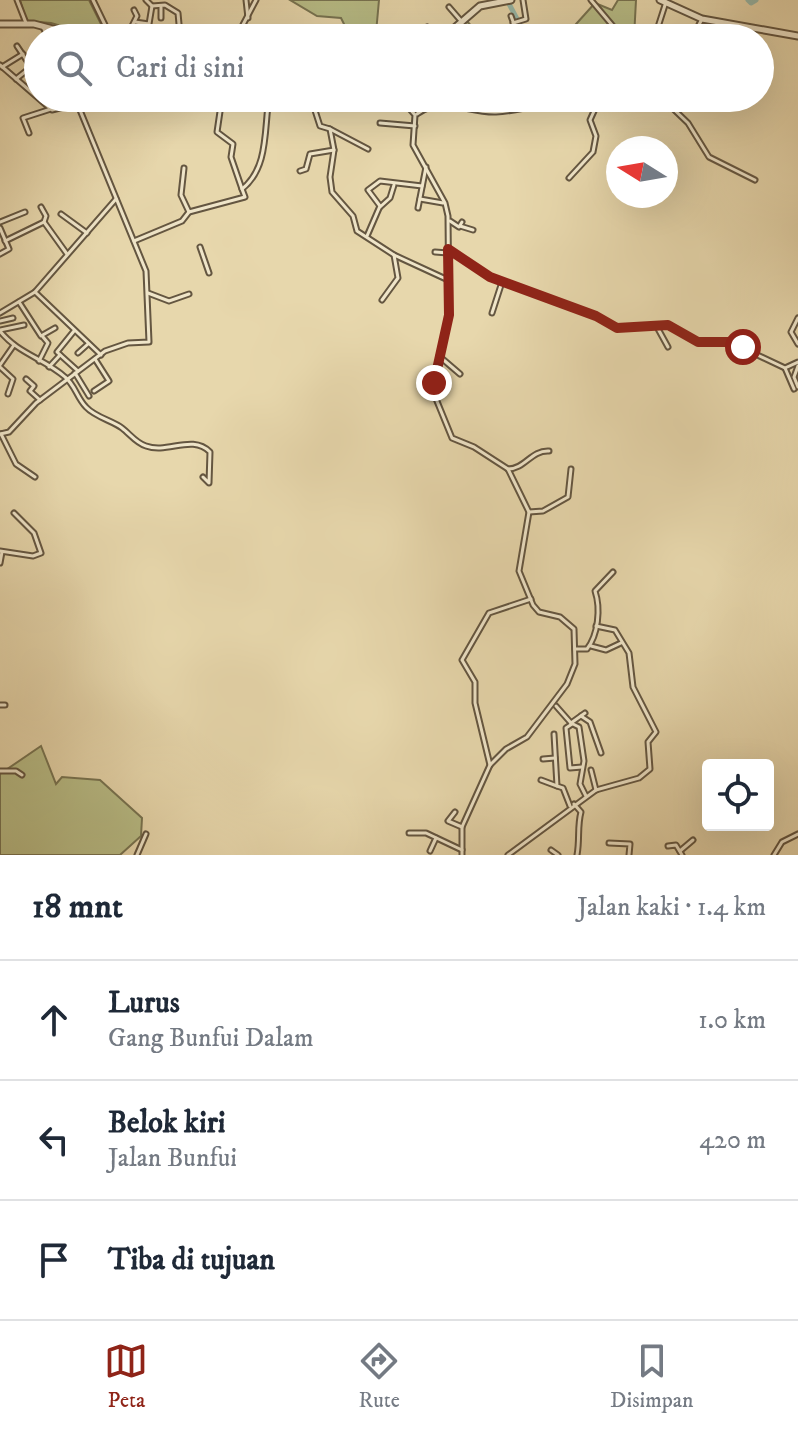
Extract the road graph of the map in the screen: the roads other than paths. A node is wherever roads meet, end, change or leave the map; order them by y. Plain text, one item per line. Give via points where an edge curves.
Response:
1 (17, 0) edge
2 (93, 0) edge
3 (146, 0) edge
4 (246, 0) edge
5 (256, 0) edge
6 (506, 0) edge
7 (523, 0) edge
8 (591, 0) edge
9 (663, 1) edge
10 (152, 6) junction
11 (161, 7) junction
12 (449, 7) dead end
13 (134, 10) dead end
14 (511, 16) dead end
15 (161, 18) dead end
16 (248, 18) junction
17 (702, 19) junction
18 (135, 22) joint
19 (462, 22) junction
20 (26, 23) junction
21 (513, 23) joint
22 (0, 24) edge
23 (32, 24) edge
24 (105, 24) edge
25 (179, 24) dead end
26 (244, 24) edge
27 (460, 24) edge
28 (612, 24) edge
29 (658, 24) edge
30 (699, 24) edge
31 (730, 24) edge
32 (774, 32) edge
33 (798, 36) edge
34 (17, 46) dead end
35 (23, 54) joint
36 (1, 66) edge
37 (24, 73) edge
38 (16, 80) junction
39 (24, 87) edge
40 (42, 112) edge
41 (81, 112) edge
42 (220, 112) edge
43 (268, 112) edge
44 (318, 112) edge
45 (412, 112) edge
46 (419, 112) edge
47 (594, 112) edge
48 (677, 112) edge
49 (415, 115) junction
50 (380, 123) dead end
51 (415, 126) junction
52 (330, 129) junction
53 (29, 133) dead end
54 (368, 149) dead end
55 (334, 150) junction
56 (426, 167) junction
57 (184, 168) dead end
58 (300, 171) dead end
59 (569, 178) dead end
60 (755, 180) dead end
61 (394, 184) junction
62 (422, 186) junction
63 (242, 189) junction
64 (117, 197) junction
65 (420, 199) junction
66 (445, 203) junction
67 (41, 207) dead end
68 (380, 207) junction
69 (418, 208) dead end
70 (25, 212) dead end
71 (189, 212) junction
72 (61, 214) dead end
73 (448, 220) junction
74 (0, 222) edge
75 (44, 222) junction
76 (0, 228) edge
77 (473, 230) dead end
78 (87, 233) junction
79 (367, 237) junction
80 (5, 241) junction
81 (134, 241) junction
82 (200, 247) dead end
83 (448, 251) junction
84 (435, 252) dead end
85 (0, 254) edge
86 (394, 255) junction
87 (68, 256) junction
88 (206, 256) junction
89 (212, 256) dead end
90 (209, 273) dead end
91 (447, 279) junction
92 (502, 282) junction
93 (35, 292) junction
94 (148, 293) junction
95 (189, 294) dead end
96 (382, 300) dead end
97 (19, 302) junction
98 (0, 313) edge
99 (492, 313) dead end
100 (13, 318) dead end
101 (798, 318) edge
102 (0, 321) edge
103 (24, 325) dead end
104 (656, 326) junction
105 (55, 328) dead end
106 (0, 330) edge
107 (74, 331) junction
108 (43, 337) junction
109 (88, 344) junction
110 (798, 344) edge
111 (14, 345) junction
112 (668, 347) dead end
113 (78, 353) dead end
114 (59, 354) junction
115 (101, 355) junction
116 (439, 356) junction
117 (95, 359) junction
118 (39, 361) junction
119 (798, 364) edge
120 (0, 366) edge
121 (49, 367) junction
122 (785, 368) junction
123 (76, 372) junction
124 (460, 374) dead end
125 (26, 379) dead end
126 (68, 379) junction
127 (796, 390) edge
128 (94, 391) dead end
129 (8, 394) dead end
130 (89, 396) dead end
131 (40, 400) junction
132 (0, 434) edge
133 (549, 451) dead end
134 (508, 469) junction
135 (571, 469) dead end
136 (35, 477) dead end
137 (203, 477) dead end
138 (529, 512) junction
139 (14, 513) dead end
140 (1, 552) edge
141 (0, 563) edge
142 (613, 572) dead end
143 (531, 599) junction
144 (596, 626) junction
145 (621, 643) junction
146 (590, 645) junction
147 (575, 649) junction
148 (554, 705) junction
149 (571, 724) junction
150 (554, 734) dead end
151 (582, 743) junction
152 (568, 744) junction
153 (601, 753) dead end
154 (555, 758) junction
155 (543, 759) dead end
156 (490, 765) junction
157 (582, 767) junction
158 (591, 770) dead end
159 (0, 771) edge
160 (22, 775) dead end
161 (541, 780) dead end
162 (557, 786) junction
163 (596, 790) junction
164 (586, 796) junction
165 (572, 805) junction
166 (455, 812) dead end
167 (462, 827) junction
168 (409, 833) dead end
169 (146, 834) dead end
170 (798, 834) edge
171 (436, 838) junction
172 (693, 840) dead end
173 (609, 843) dead end
174 (668, 846) dead end
175 (551, 850) dead end
176 (430, 851) dead end
177 (462, 852) edge
178 (681, 853) edge
179 (137, 855) edge
180 (508, 855) edge
181 (558, 855) edge
182 (577, 855) edge
183 (629, 855) edge
184 (774, 855) edge

1 - 20 street
2 - 24 street
3 - 10 street
4 - 16 street
5 - 16 street
6 - 19 street via 482,5
7 - 21 street via 526,19
8 - 28 street
9 - 17 street
9 - 29 street
10 - 11 street
10 - 18 street via 149,24
11 - 15 street
11 - 25 street via 177,13
12 - 19 street
13 - 18 street via 139,14
14 - 21 street
16 - 26 street
17 - 30 street
17 - 31 street
19 - 27 street
20 - 22 street
20 - 23 street
32 - 33 street
34 - 35 street
35 - 36 street
36 - 38 street
37 - 38 street
38 - 39 street
40 - 53 street via 23,117
41 - 64 street
42 - 63 street via 217,132 234,146 231,157
43 - 63 street via 265,147
44 - 52 street via 320,126
45 - 49 street
46 - 49 street
47 - 59 street via 593,152
48 - 60 street via 709,157
49 - 51 street
50 - 51 street
51 - 56 street via 413,145
52 - 54 street
52 - 55 street
55 - 58 street via 310,154 306,169
55 - 79 street via 332,192 353,216 357,231
56 - 62 street
56 - 66 street
57 - 71 street via 181,195
61 - 62 street
61 - 68 street
61 - 68 street via 380,181 368,190
62 - 65 street
63 - 71 street via 245,198
64 - 78 street
64 - 81 street
65 - 66 street
65 - 69 street
66 - 73 street
67 - 75 street
68 - 79 street
70 - 74 street
71 - 81 street via 182,221
72 - 78 street
73 - 77 street
73 - 83 street
75 - 80 street
75 - 87 street
76 - 80 street
78 - 87 street
79 - 86 street
80 - 85 street via 9,250
81 - 94 street
82 - 88 street
83 - 84 street
83 - 91 street
83 - 92 street
86 - 91 street
86 - 96 street via 398,278
87 - 93 street
88 - 89 street
88 - 90 street
91 - 116 street via 449,315
92 - 99 street
92 - 104 street via 617,328
93 - 97 street
93 - 107 street
94 - 95 street via 169,301
94 - 115 street via 148,344 121,345
97 - 98 street
97 - 108 street
100 - 102 street
101 - 110 street via 791,332
103 - 106 street
104 - 112 street
104 - 122 street via 668,325 698,342 730,342
105 - 108 street
106 - 111 street
107 - 109 street
107 - 114 street
108 - 118 street via 48,343
109 - 113 street
109 - 115 street
111 - 118 street
111 - 120 street
114 - 121 street
114 - 123 street
115 - 117 street
116 - 124 street
116 - 134 street via 433,396 452,438
117 - 123 street
117 - 128 street via 109,381
118 - 121 street
119 - 122 street
119 - 127 street
120 - 129 street via 13,379
121 - 126 street
122 - 127 street
123 - 126 street
123 - 130 street
125 - 131 street
126 - 131 street
126 - 137 street via 89,410 147,447 205,447 210,452 209,483
131 - 132 street via 13,429
132 - 136 street via 16,464
133 - 134 street
134 - 138 street
135 - 138 street via 568,497 543,511
138 - 143 street via 519,571
139 - 140 street via 34,533 41,553
140 - 141 street
142 - 144 street via 595,591
143 - 147 street via 539,612 557,615 572,626
143 - 156 street via 489,613 462,660 475,682
144 - 145 street via 615,630
144 - 146 street
145 - 146 street via 606,650
145 - 163 street via 629,653 633,687 656,732 648,742 649,772
146 - 147 street
147 - 148 street via 572,671
148 - 149 street
148 - 156 street via 527,737
149 - 151 street via 579,727
149 - 152 street via 566,728
149 - 153 street via 583,714
150 - 154 street
151 - 152 street
151 - 157 street
152 - 157 street via 570,768
154 - 155 street
154 - 162 street
156 - 167 street
157 - 164 street via 580,784
158 - 163 street
159 - 160 street
161 - 162 street
162 - 165 street
163 - 164 street
164 - 165 street
165 - 180 street
165 - 182 street via 581,812
166 - 167 street via 448,821
167 - 177 street
168 - 171 street via 421,831
169 - 179 street
170 - 184 street via 782,842
171 - 176 street
171 - 177 street
172 - 178 street
173 - 183 street via 630,844
174 - 178 street via 676,845
175 - 181 street

